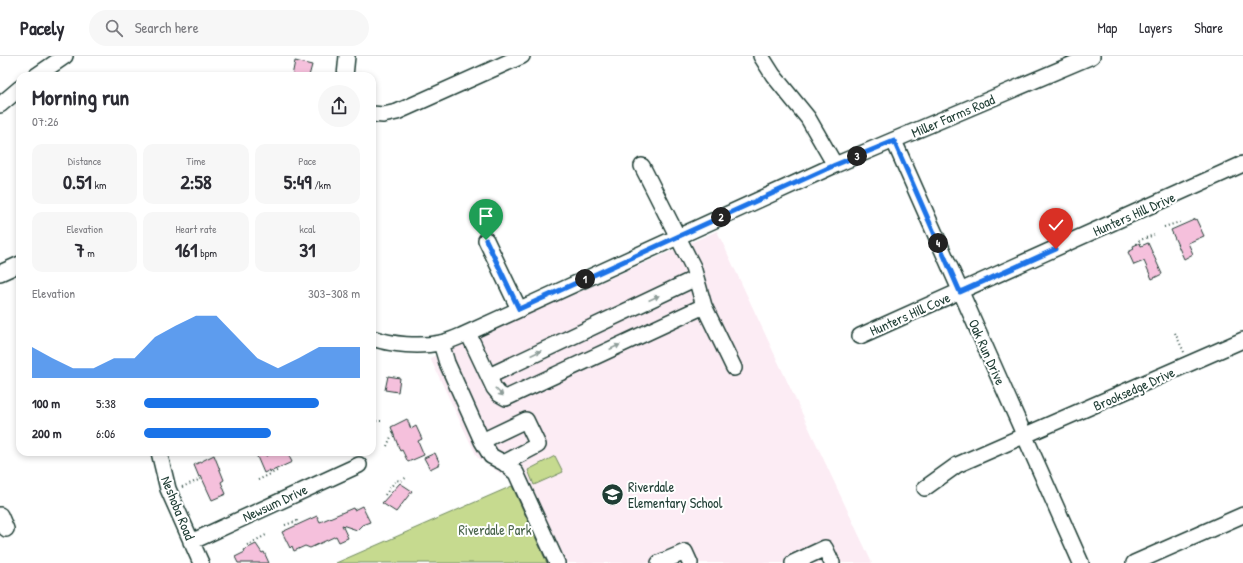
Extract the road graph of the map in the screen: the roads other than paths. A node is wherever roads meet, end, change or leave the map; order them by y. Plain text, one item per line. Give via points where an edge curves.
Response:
1 (65, 56) edge
2 (347, 56) edge
3 (522, 56) edge
4 (761, 56) edge
5 (1092, 56) edge
6 (42, 72) edge
7 (346, 72) edge
8 (16, 91) edge
9 (0, 104) edge
10 (376, 114) edge
11 (894, 141) junction
12 (1243, 164) edge
13 (835, 165) junction
14 (642, 166) dead end
15 (677, 237) junction
16 (486, 240) dead end
17 (16, 266) edge
18 (0, 273) edge
19 (696, 278) junction
20 (960, 292) junction
21 (704, 306) junction
22 (519, 309) junction
23 (468, 333) junction
24 (860, 336) dead end
25 (376, 339) edge
26 (1243, 340) edge
27 (441, 343) junction
28 (734, 368) dead end
29 (488, 376) junction
30 (1025, 437) junction
31 (482, 441) junction
32 (161, 456) edge
33 (504, 463) junction
34 (359, 464) dead end
35 (926, 488) dead end
36 (0, 515) edge
37 (1243, 515) edge
38 (6, 528) dead end
39 (191, 542) junction
40 (201, 563) edge
41 (557, 563) edge
42 (659, 563) edge
43 (690, 563) edge
44 (793, 563) edge
45 (832, 563) edge
46 (1081, 563) edge
47 (1134, 563) edge

1 - 6 street
2 - 7 street
3 - 10 street via 397,112
4 - 13 street via 808,118
5 - 11 street, Miller Farms Road
8 - 9 street
11 - 13 street, Miller Farms Road
11 - 20 street, Oak Run Drive
12 - 20 street, Hunters Hill Drive
13 - 15 street, Miller Farms Road
14 - 15 street
15 - 19 street
15 - 22 street, Miller Farms Road
16 - 22 street
17 - 18 street
19 - 21 street
29 -> 19 street
20 - 24 street, Hunters Hill Cove
20 - 30 street, Oak Run Drive
21 - 28 street
29 -> 21 street via 499,394 506,398
22 - 23 street, Miller Farms Road
23 - 27 street, Miller Farms Road
23 - 29 street
25 - 27 street, Miller Farms Road via 390,343
26 - 30 street, Brooksedge Drive
27 - 31 street via 447,363
30 - 35 street, Brooksedge Drive via 957,465
30 - 46 street, Oak Run Drive
31 - 33 street via 491,456
31 - 33 street via 526,420 538,445
32 - 39 street, Neshoba Road via 168,489
33 - 41 street via 516,473
34 - 39 street, Newsum Drive
36 - 38 street
37 - 47 street
39 - 40 street, Neshoba Road
42 - 43 street via 685,552
44 - 45 street via 825,548

